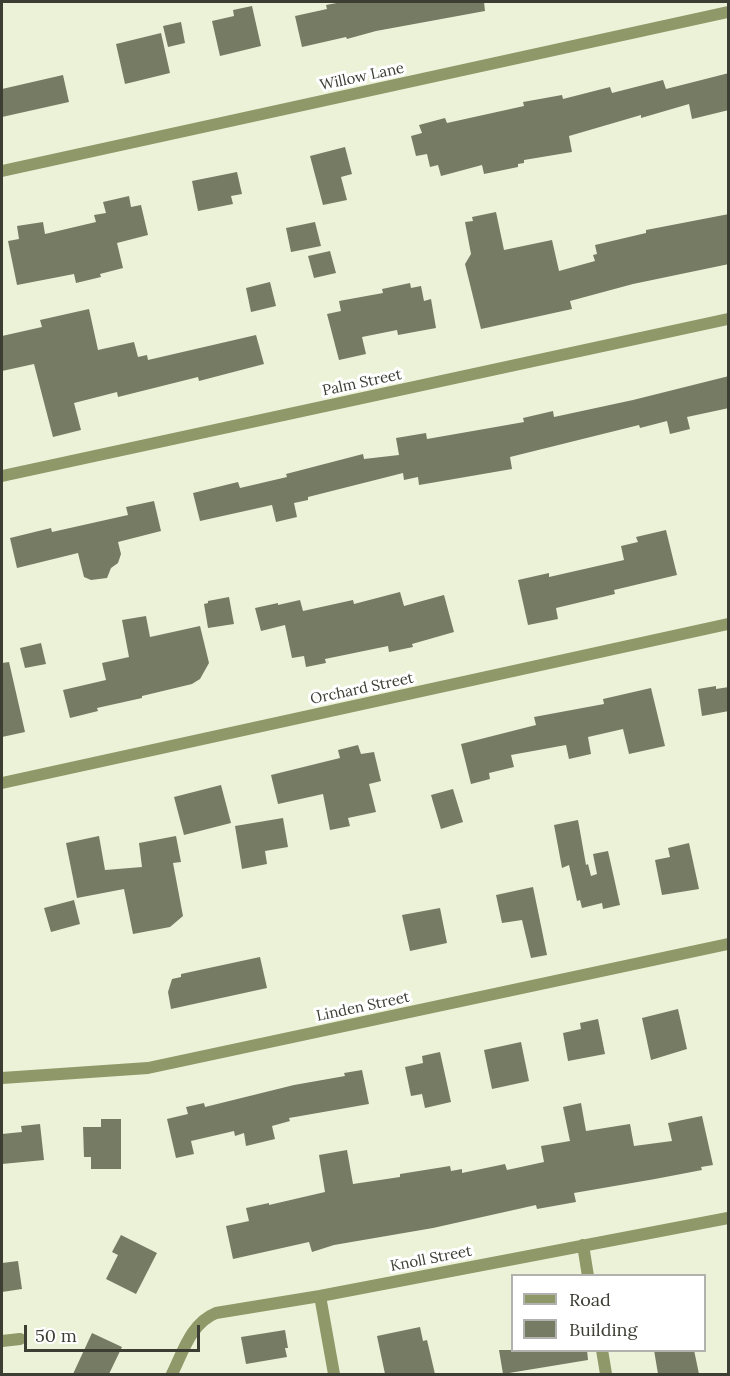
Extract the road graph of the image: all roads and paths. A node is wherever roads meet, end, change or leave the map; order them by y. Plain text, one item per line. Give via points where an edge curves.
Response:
1 (729, 12) edge
2 (2, 171) edge
3 (729, 319) edge
4 (2, 476) edge
5 (729, 624) edge
6 (2, 783) edge
7 (729, 944) edge
8 (2, 1078) edge
9 (729, 1218) edge
10 (583, 1245) junction
11 (588, 1274) edge
12 (320, 1296) junction
13 (20, 1339) dead end
14 (2, 1341) edge
15 (602, 1352) edge
16 (172, 1374) edge
17 (334, 1374) edge
18 (606, 1374) edge

1 - 2 street, Willow Lane
3 - 4 street, Palm Street
5 - 6 street, Orchard Street
7 - 8 street, Linden Street via 148,1068
9 - 10 street, Knoll Street
10 - 11 street
10 - 12 street, Knoll Street
12 - 16 street, Knoll Street via 206,1317 197,1326
12 - 17 street
13 - 14 street
15 - 18 street

